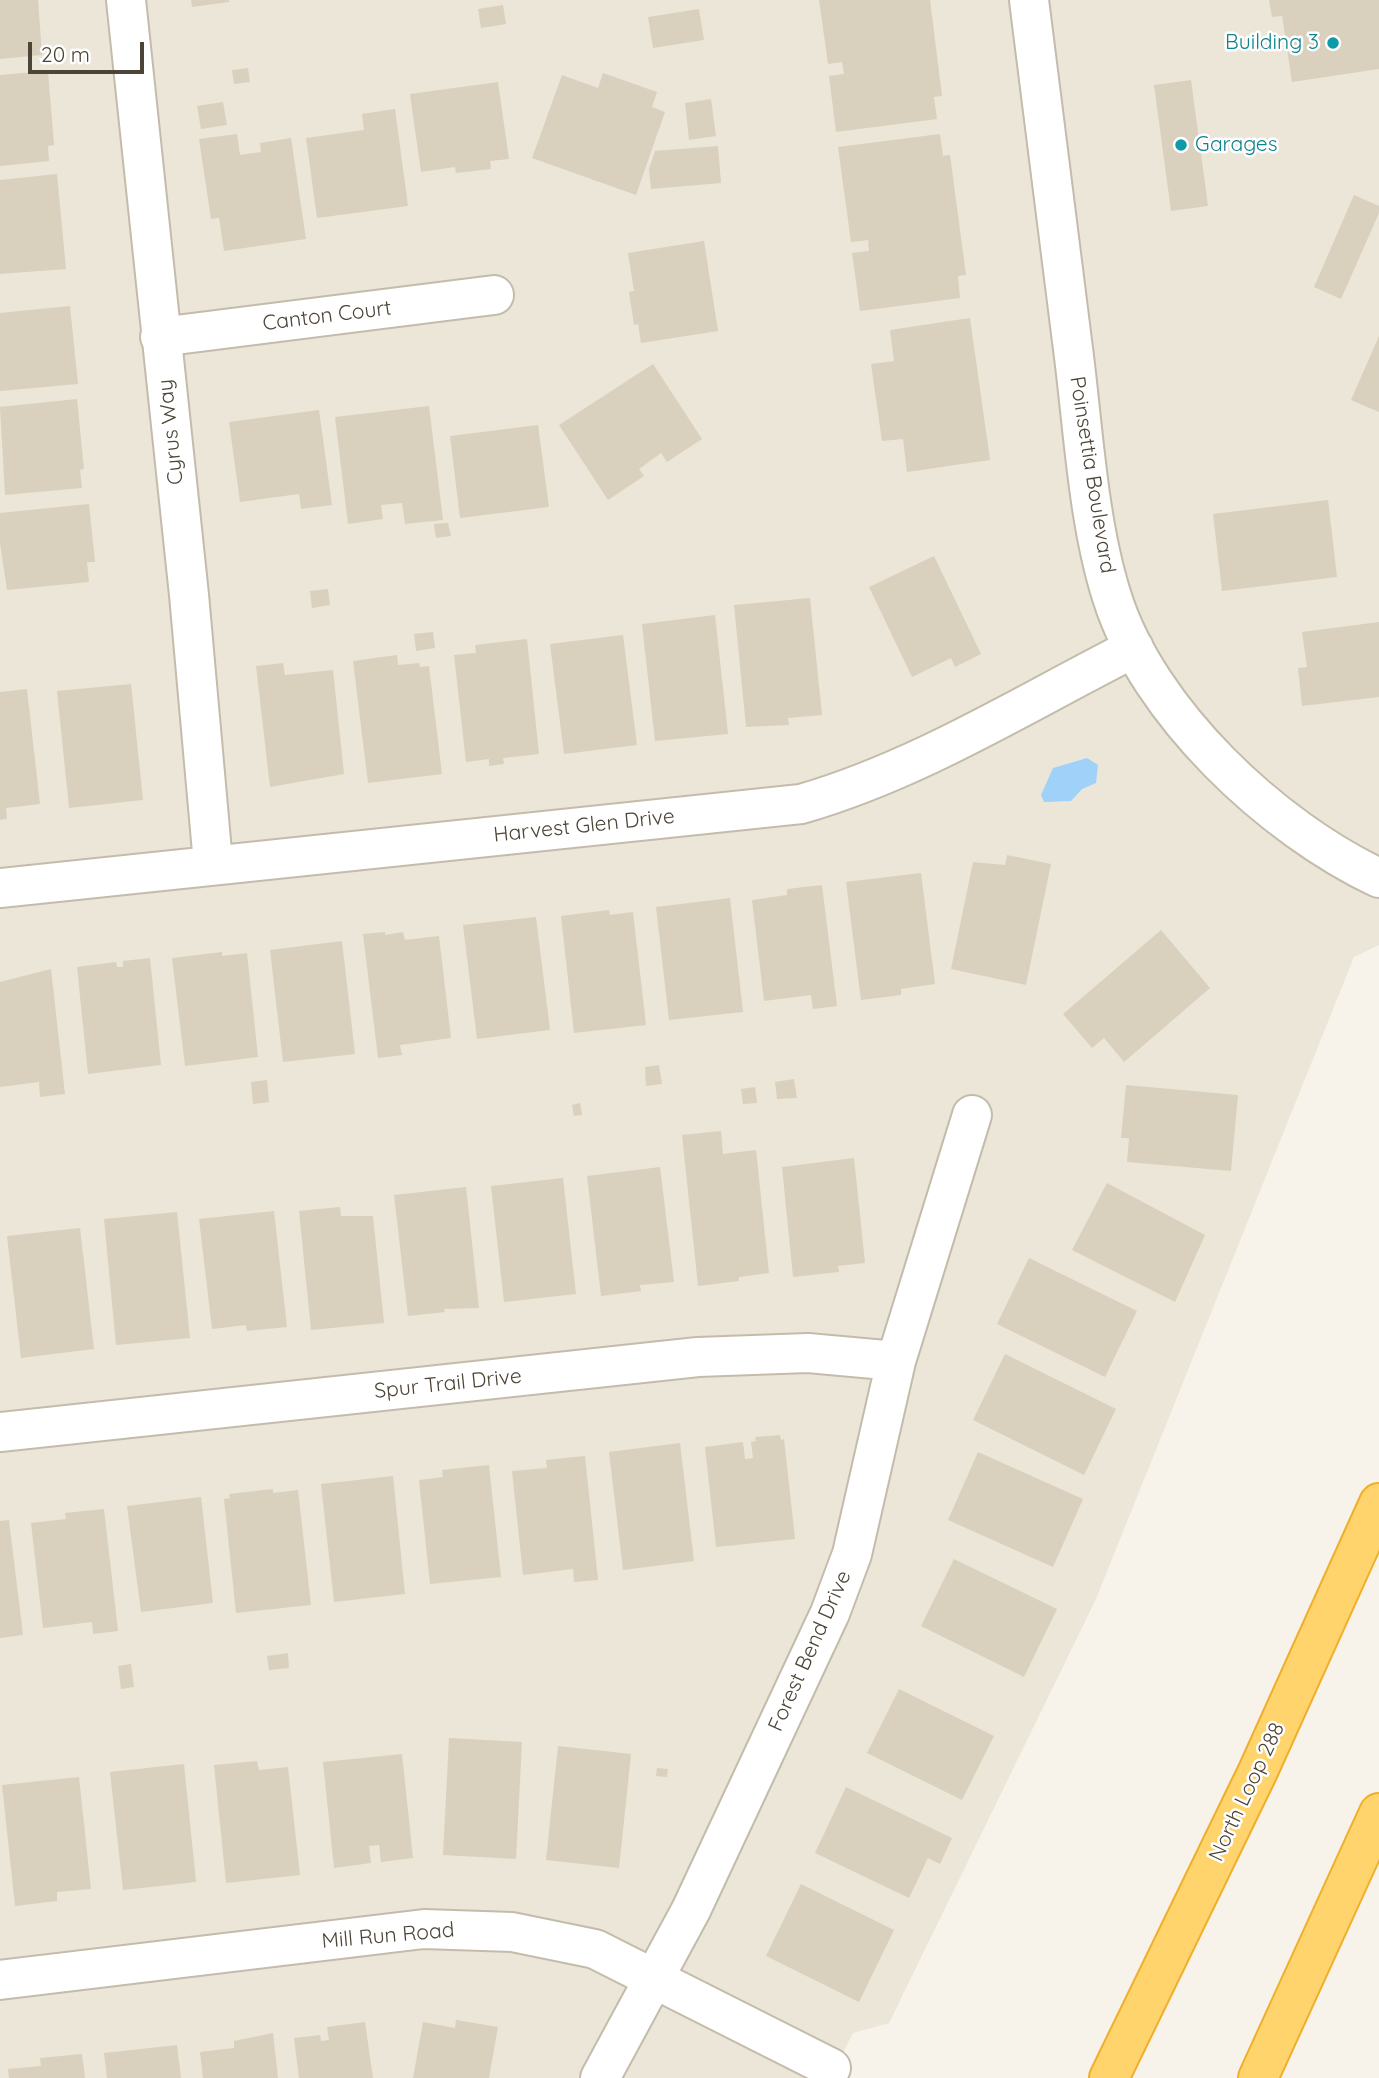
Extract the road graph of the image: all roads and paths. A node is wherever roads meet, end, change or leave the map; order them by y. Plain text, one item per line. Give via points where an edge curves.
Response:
1 (126, 0) edge
2 (1029, 0) edge
3 (494, 295) dead end
4 (160, 337) junction
5 (1134, 648) junction
6 (213, 863) junction
7 (1379, 878) edge
8 (0, 888) edge
9 (972, 1115) dead end
10 (896, 1361) junction
11 (0, 1432) edge
12 (1379, 1503) edge
13 (1379, 1813) edge
14 (655, 1978) junction
15 (0, 1979) edge
16 (831, 2068) dead end
17 (600, 2078) edge
18 (1108, 2078) edge
19 (1258, 2078) edge

1 - 4 street, Cyrus Way
2 - 5 street, Poinsettia Boulevard via 1099,537 1112,597
3 - 4 street, Canton Court
4 - 6 street, Cyrus Way
5 - 6 street, Harvest Glen Drive via 857,788 801,804
5 - 7 street, Poinsettia Boulevard via 1180,717 1227,772 1281,816
6 - 8 street, Harvest Glen Drive
9 - 10 street, Forest Bend Drive
10 - 11 street, Spur Trail Drive via 808,1353 698,1357
10 - 14 street, Forest Bend Drive via 852,1554 830,1613
12 - 18 highway, North Loop 288 via 1258,1771
13 - 19 highway
14 - 15 street, Mill Run Road via 595,1950 534,1936 469,1929 424,1930
14 - 16 street, Mill Run Road
14 - 17 street, Forest Bend Drive

